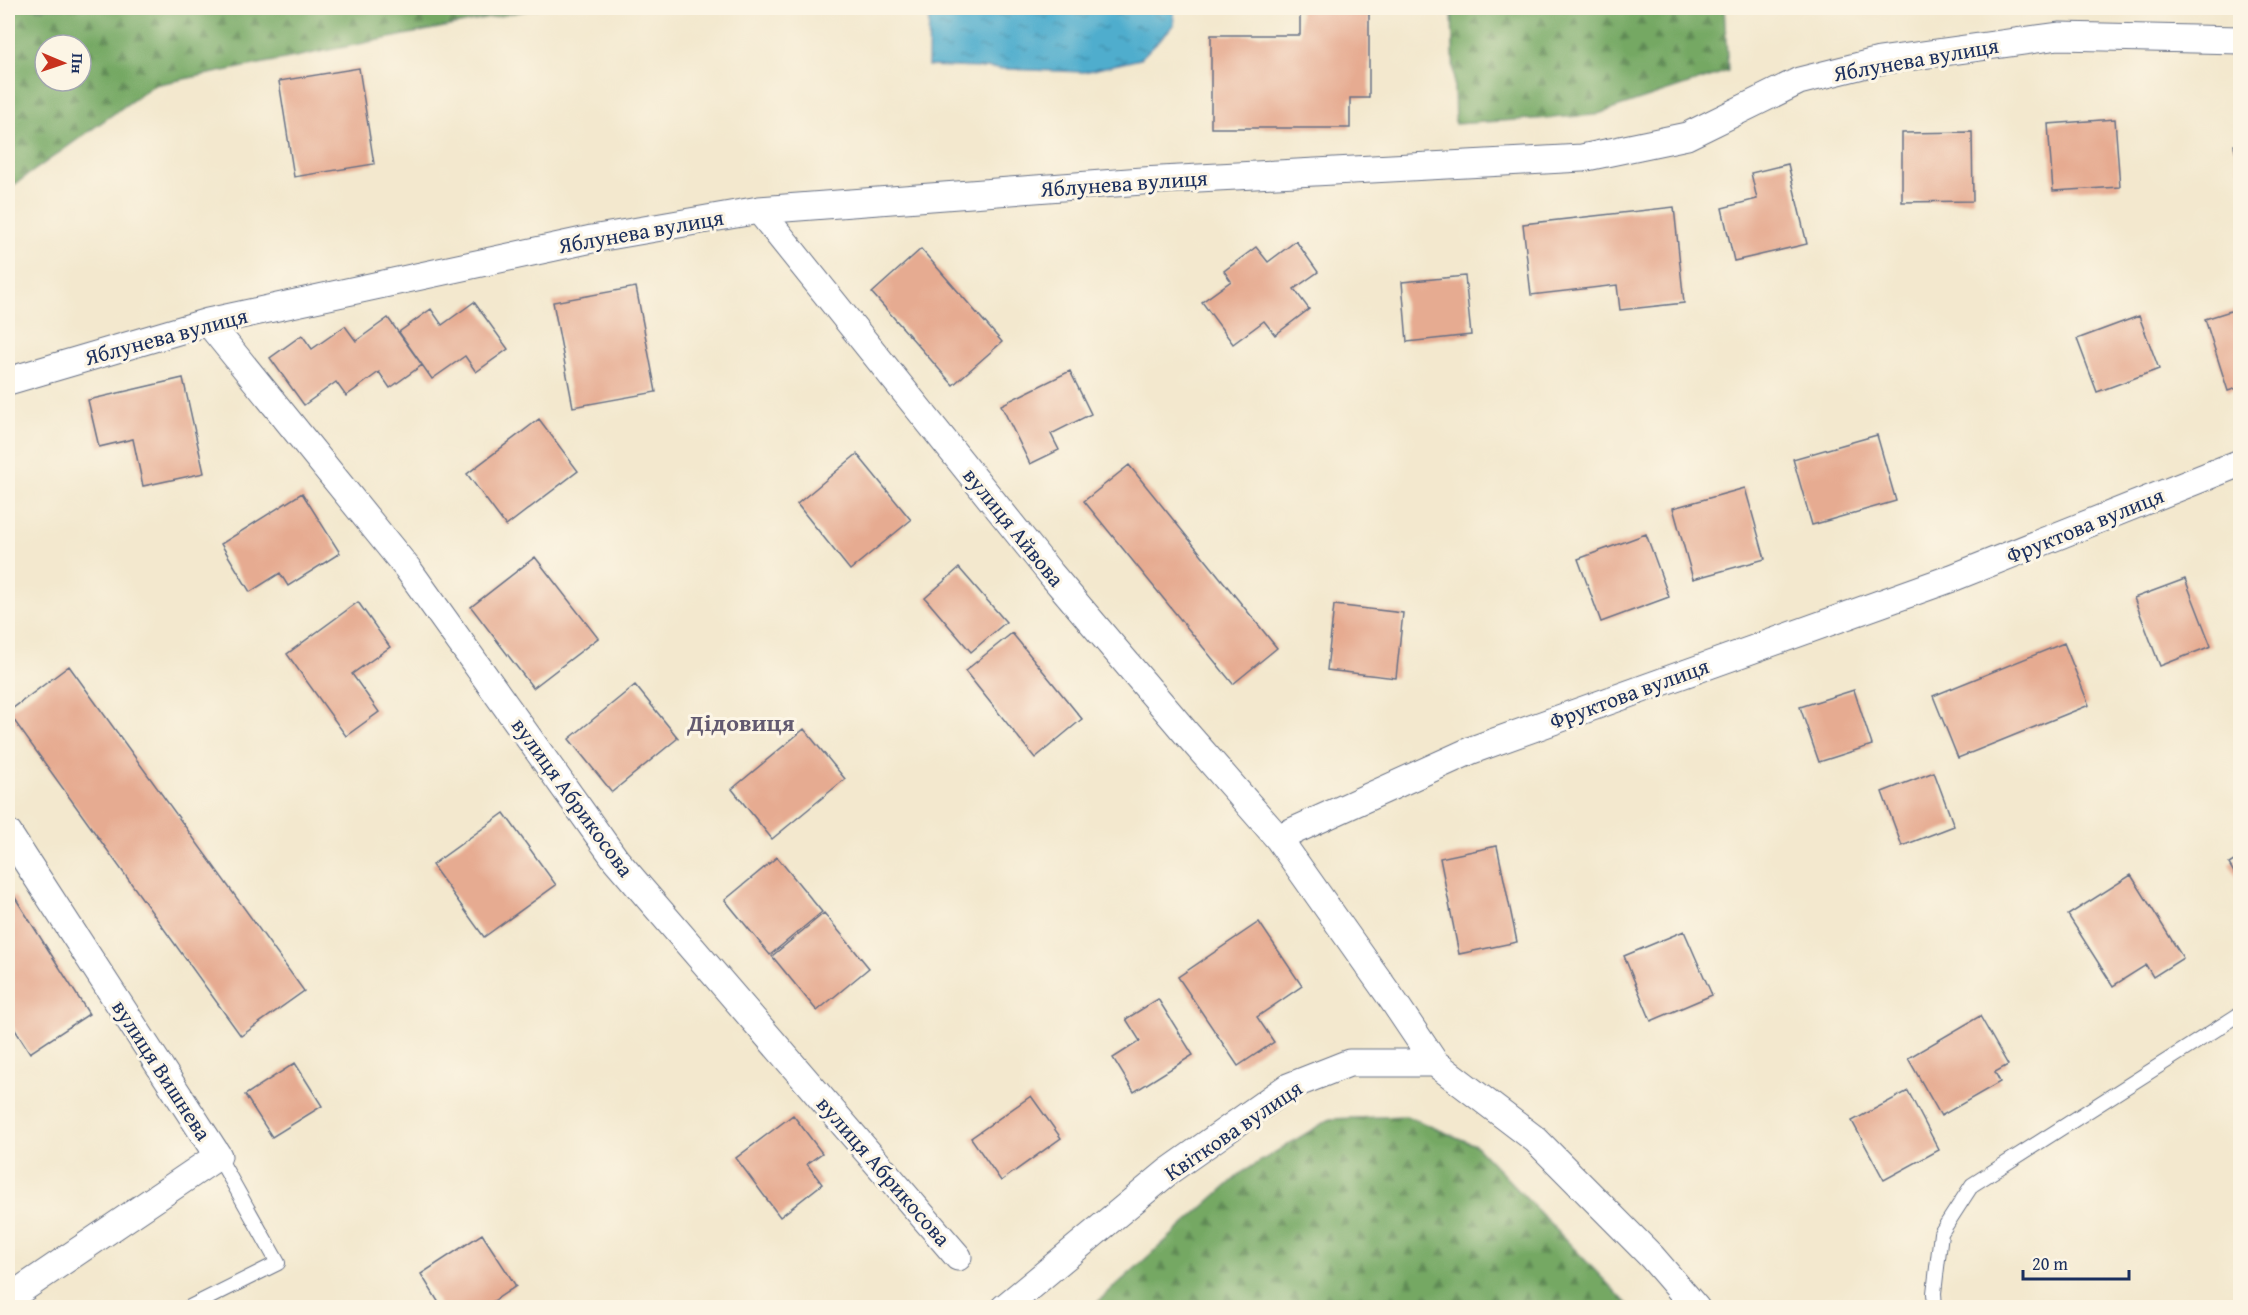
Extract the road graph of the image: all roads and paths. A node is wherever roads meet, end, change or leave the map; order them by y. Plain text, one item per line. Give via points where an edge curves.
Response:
1 (2241, 40) edge
2 (759, 210) junction
3 (208, 322) junction
4 (8, 381) edge
5 (2241, 463) edge
6 (8, 832) edge
7 (1278, 838) junction
8 (2241, 1014) edge
9 (1435, 1063) junction
10 (218, 1156) junction
11 (958, 1257) dead end
12 (9, 1298) dead end
13 (188, 1308) edge
14 (1004, 1308) edge
15 (1696, 1308) edge
16 (1935, 1308) edge

1 - 2 street, Яблунева вулиця via 2059,36 1879,61 1799,81 1687,136 1582,158 1142,181
2 - 3 street, Яблунева вулиця via 592,239
2 - 7 street, вулиця Айвова via 1052,574
3 - 4 street, Яблунева вулиця
3 - 11 street, вулиця Абрикосова via 408,569 616,860
5 - 7 street, Фруктова вулиця via 1952,578 1472,750
6 - 10 street, вулиця Вишнева
7 - 9 street
8 - 16 lane via 1972,1185 1941,1233
9 - 14 street, Квіткова вулиця via 1349,1063 1288,1087 1169,1171
9 - 15 street via 1536,1140 1652,1257
10 - 12 street, вулиця Вишнева
10 - 13 lane via 278,1263

